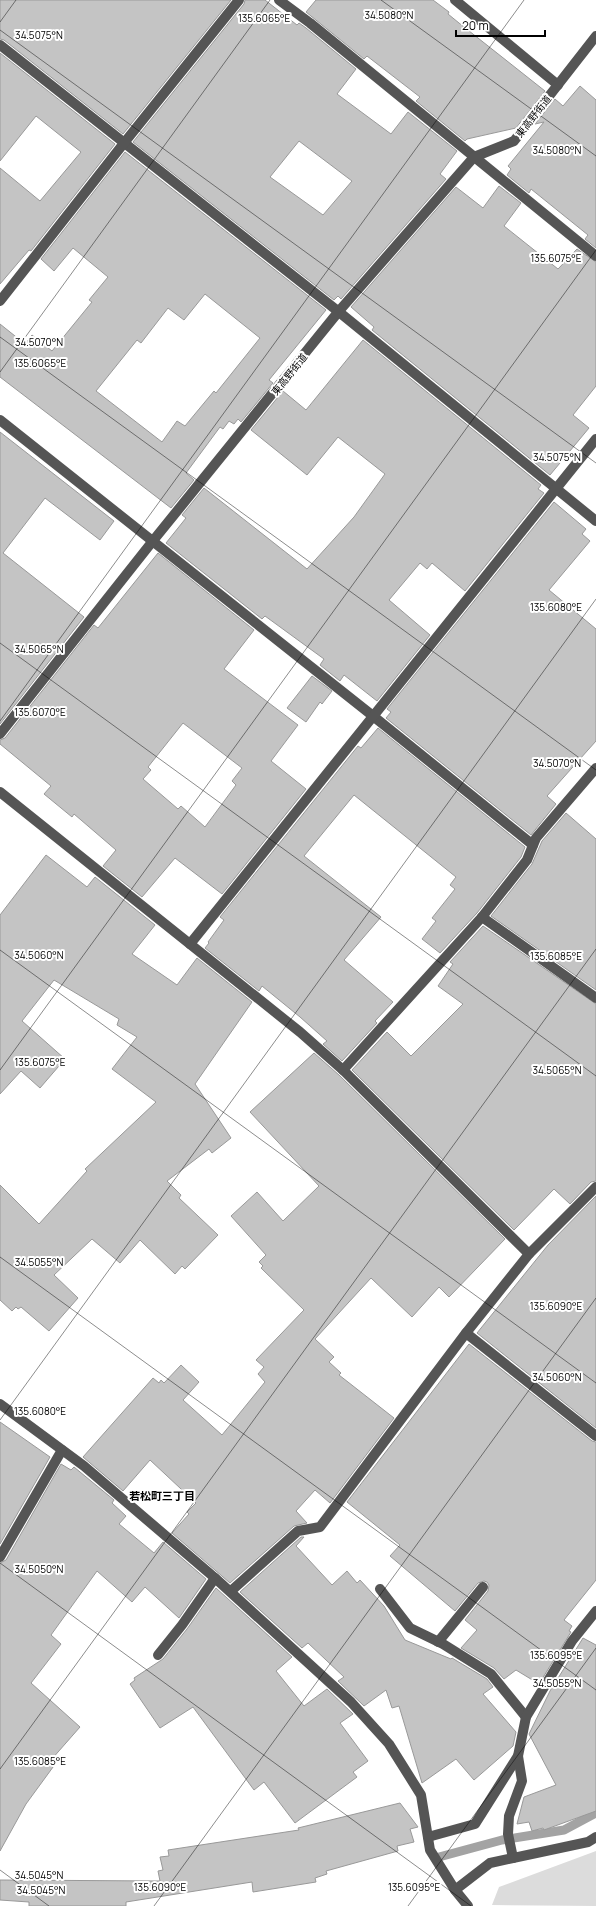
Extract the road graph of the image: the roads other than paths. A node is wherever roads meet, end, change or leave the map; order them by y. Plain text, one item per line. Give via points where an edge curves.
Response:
1 (240, 0) edge
2 (279, 0) edge
3 (455, 0) edge
4 (594, 43) edge
5 (0, 45) edge
6 (558, 85) junction
7 (124, 143) junction
8 (474, 157) junction
9 (596, 256) edge
10 (0, 301) edge
11 (339, 312) junction
12 (0, 420) edge
13 (596, 440) edge
14 (556, 489) junction
15 (596, 521) edge
16 (153, 542) junction
17 (373, 716) junction
18 (0, 734) edge
19 (596, 768) edge
20 (0, 792) edge
21 (533, 846) junction
22 (482, 917) junction
23 (190, 944) junction
24 (596, 998) edge
25 (343, 1070) junction
26 (596, 1187) edge
27 (529, 1254) junction
28 (466, 1333) junction
29 (0, 1404) edge
30 (596, 1436) edge
31 (62, 1450) junction
32 (0, 1557) edge
33 (215, 1578) junction
34 (483, 1587) dead end
35 (380, 1589) dead end
36 (231, 1591) junction
37 (596, 1611) edge
38 (438, 1642) junction
39 (158, 1655) dead end
40 (526, 1717) junction
41 (518, 1756) junction
42 (428, 1837) junction
43 (596, 1838) edge
44 (513, 1858) junction
45 (455, 1890) junction
46 (468, 1906) edge

1 - 7 street
2 - 8 street
3 - 6 street
4 - 6 street, 東高野街道
5 - 7 street
6 - 8 street, 東高野街道 via 514,141
7 - 10 street
7 - 11 street
8 - 9 street
8 - 11 street, 東高野街道
11 - 14 street
11 - 16 street, 東高野街道
12 - 16 street
13 - 14 street
14 - 15 street
14 - 17 street
16 - 17 street
16 - 18 street, 東高野街道
17 - 21 street
17 - 23 street
19 - 21 street via 536,838
20 - 23 street
21 - 22 street via 527,860
22 - 24 street
22 - 25 street
23 - 25 street
25 - 27 street
26 - 27 street
27 - 28 street
28 - 30 street
28 - 36 street via 320,1527 298,1531
29 - 31 street
31 - 32 street
31 - 33 street
33 - 36 street
33 - 39 street
34 - 38 street
35 - 38 street via 410,1628
36 - 42 street via 351,1702 388,1744 421,1795
37 - 40 street via 572,1641
38 - 40 street via 491,1674
40 - 41 street
41 - 42 street via 475,1824
41 - 44 street via 522,1781 509,1816 508,1834
42 - 45 street via 430,1850
43 - 44 street via 588,1842
44 - 45 street via 490,1863
45 - 46 street

